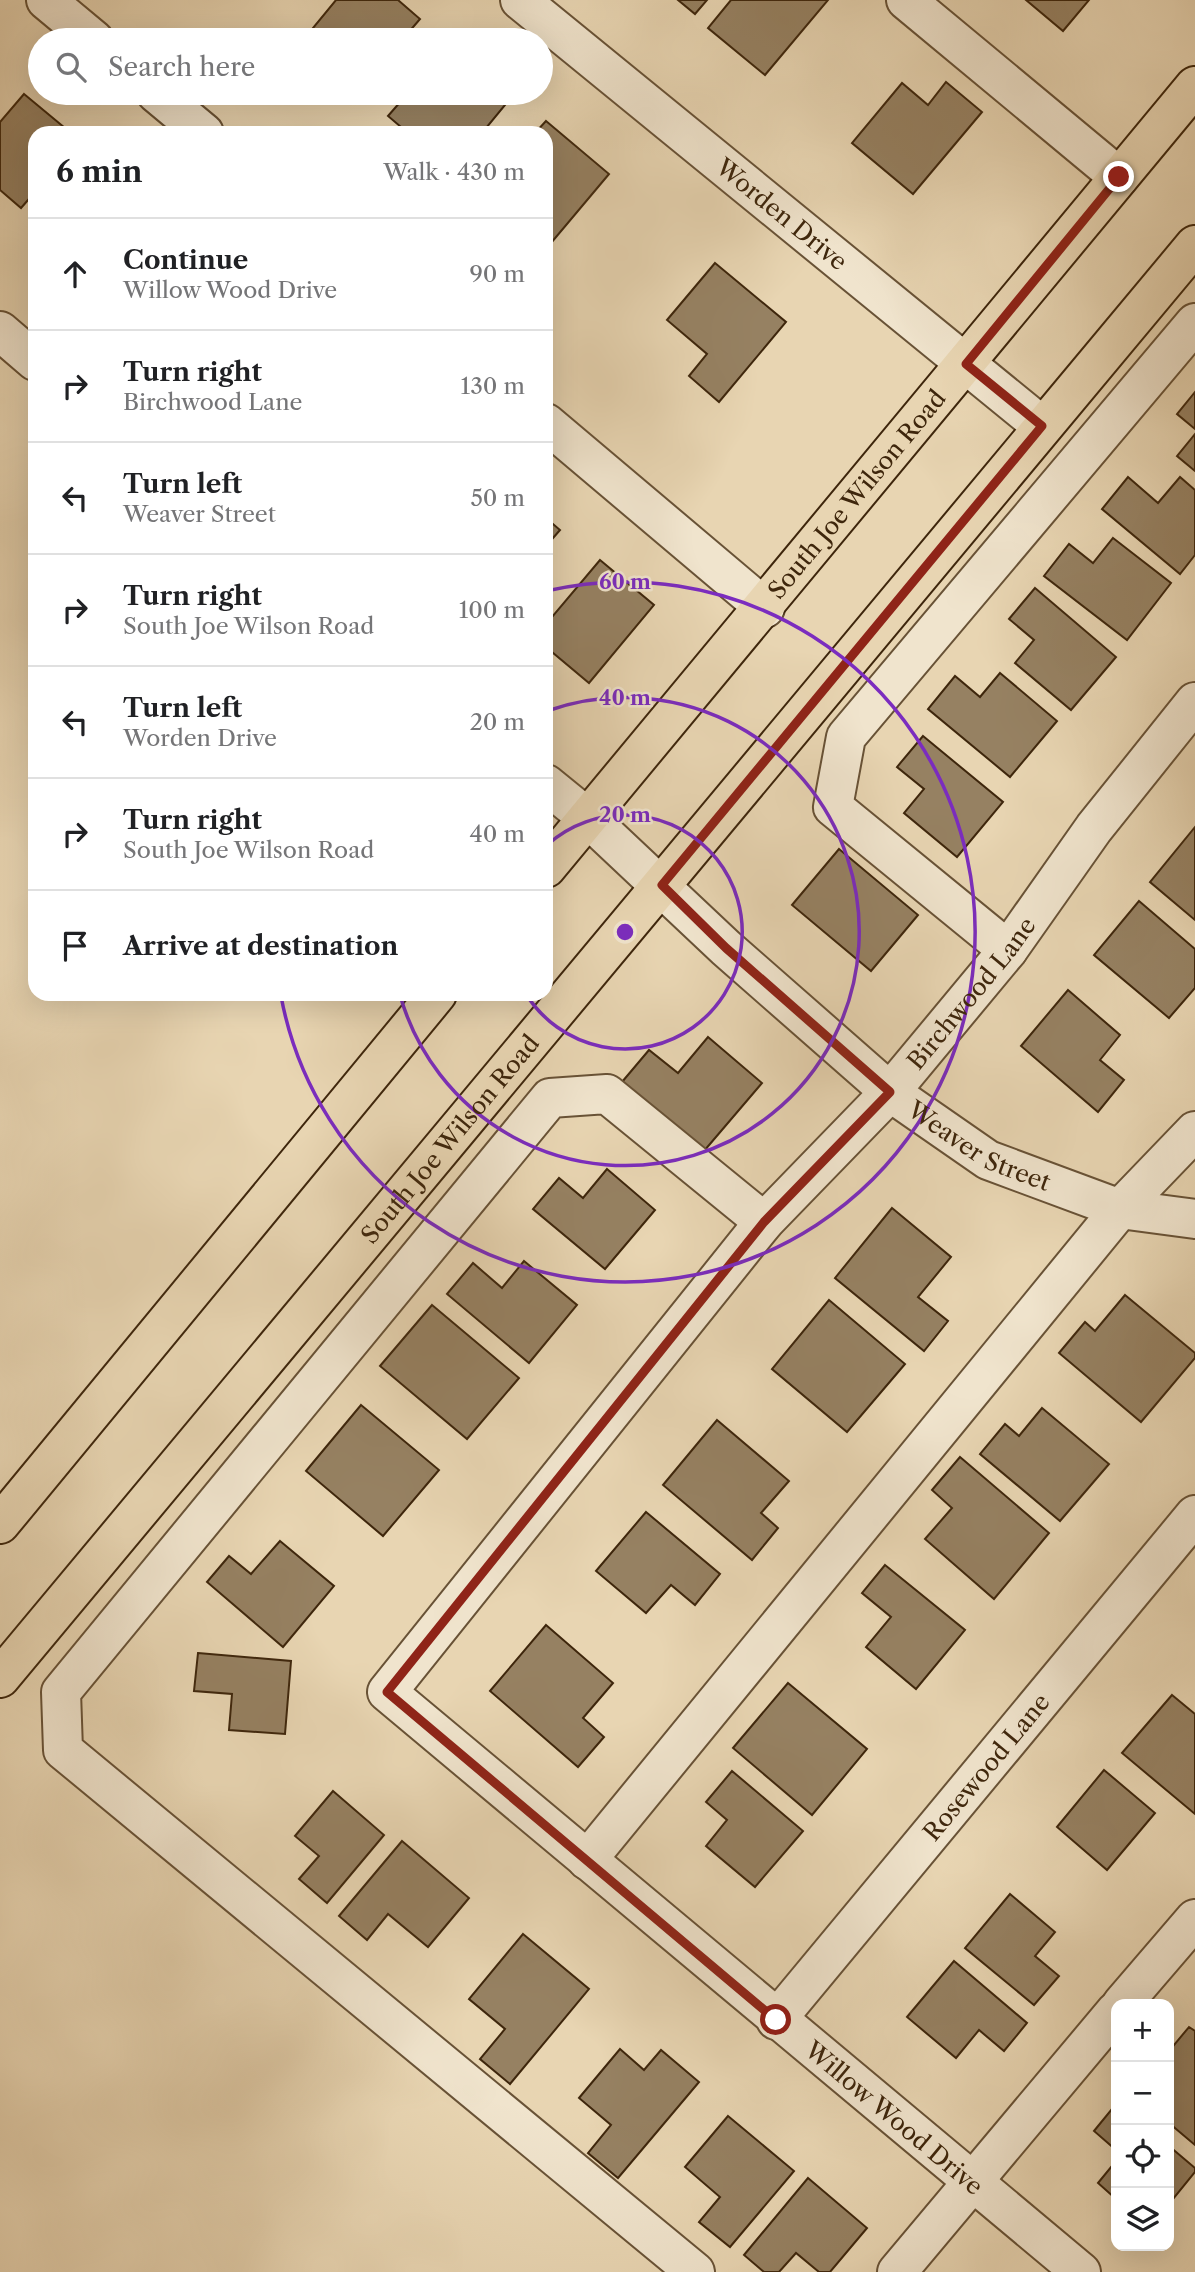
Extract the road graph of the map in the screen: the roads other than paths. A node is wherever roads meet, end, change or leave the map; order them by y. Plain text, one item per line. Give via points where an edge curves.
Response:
1 (46, 0) edge
2 (520, 0) edge
3 (905, 0) edge
4 (80, 28) edge
5 (1195, 86) edge
6 (170, 105) edge
7 (196, 126) edge
8 (1119, 177) junction
9 (1195, 245) edge
10 (1195, 323) edge
11 (0, 331) edge
12 (28, 355) edge
13 (966, 364) junction
14 (1042, 426) junction
15 (553, 429) edge
16 (765, 608) junction
17 (1195, 702) edge
18 (553, 790) edge
19 (589, 819) junction
20 (553, 860) edge
21 (662, 885) junction
22 (1008, 950) junction
23 (431, 1001) edge
24 (890, 1092) junction
25 (1195, 1131) edge
26 (1120, 1209) junction
27 (1195, 1219) edge
28 (764, 1222) junction
29 (1195, 1515) edge
30 (0, 1524) edge
31 (0, 1678) edge
32 (387, 1692) joint
33 (587, 1860) junction
34 (1195, 1920) edge
35 (1126, 1999) edge
36 (1111, 2017) edge
37 (776, 2020) junction
38 (970, 2182) junction
39 (695, 2272) edge
40 (897, 2272) edge
41 (1081, 2272) edge

1 - 4 street
2 - 13 street, Worden Drive
3 - 8 street
5 - 8 main road, South Joe Wilson Road
6 - 7 street
8 - 13 main road, South Joe Wilson Road
9 - 14 main road, South Joe Wilson Road
10 - 22 street via 846,737 833,807
11 - 12 street
13 - 14 street, Worden Drive
13 - 16 main road, South Joe Wilson Road
14 - 21 main road, South Joe Wilson Road
15 - 16 street
16 - 19 main road, South Joe Wilson Road
17 - 22 street, Birchwood Lane via 1094,828
18 - 19 street, Weaver Street
19 - 20 main road, South Joe Wilson Road
19 - 21 street, Weaver Street
21 - 24 street, Weaver Street via 726,948
21 - 31 main road, South Joe Wilson Road
22 - 24 street, Birchwood Lane
23 - 30 main road
24 - 26 street, Weaver Street via 988,1160
24 - 28 street, Birchwood Lane
25 - 26 street
26 - 27 street, Weaver Street
26 - 33 street
28 - 32 street, Birchwood Lane
28 - 39 street via 607,1094 550,1098 61,1692 63,1750
29 - 37 street, Rosewood Lane
32 - 33 street, Willow Wood Drive
33 - 37 street, Willow Wood Drive
34 - 35 street
36 - 38 street
37 - 38 street, Willow Wood Drive
38 - 40 street
38 - 41 street, Willow Wood Drive

